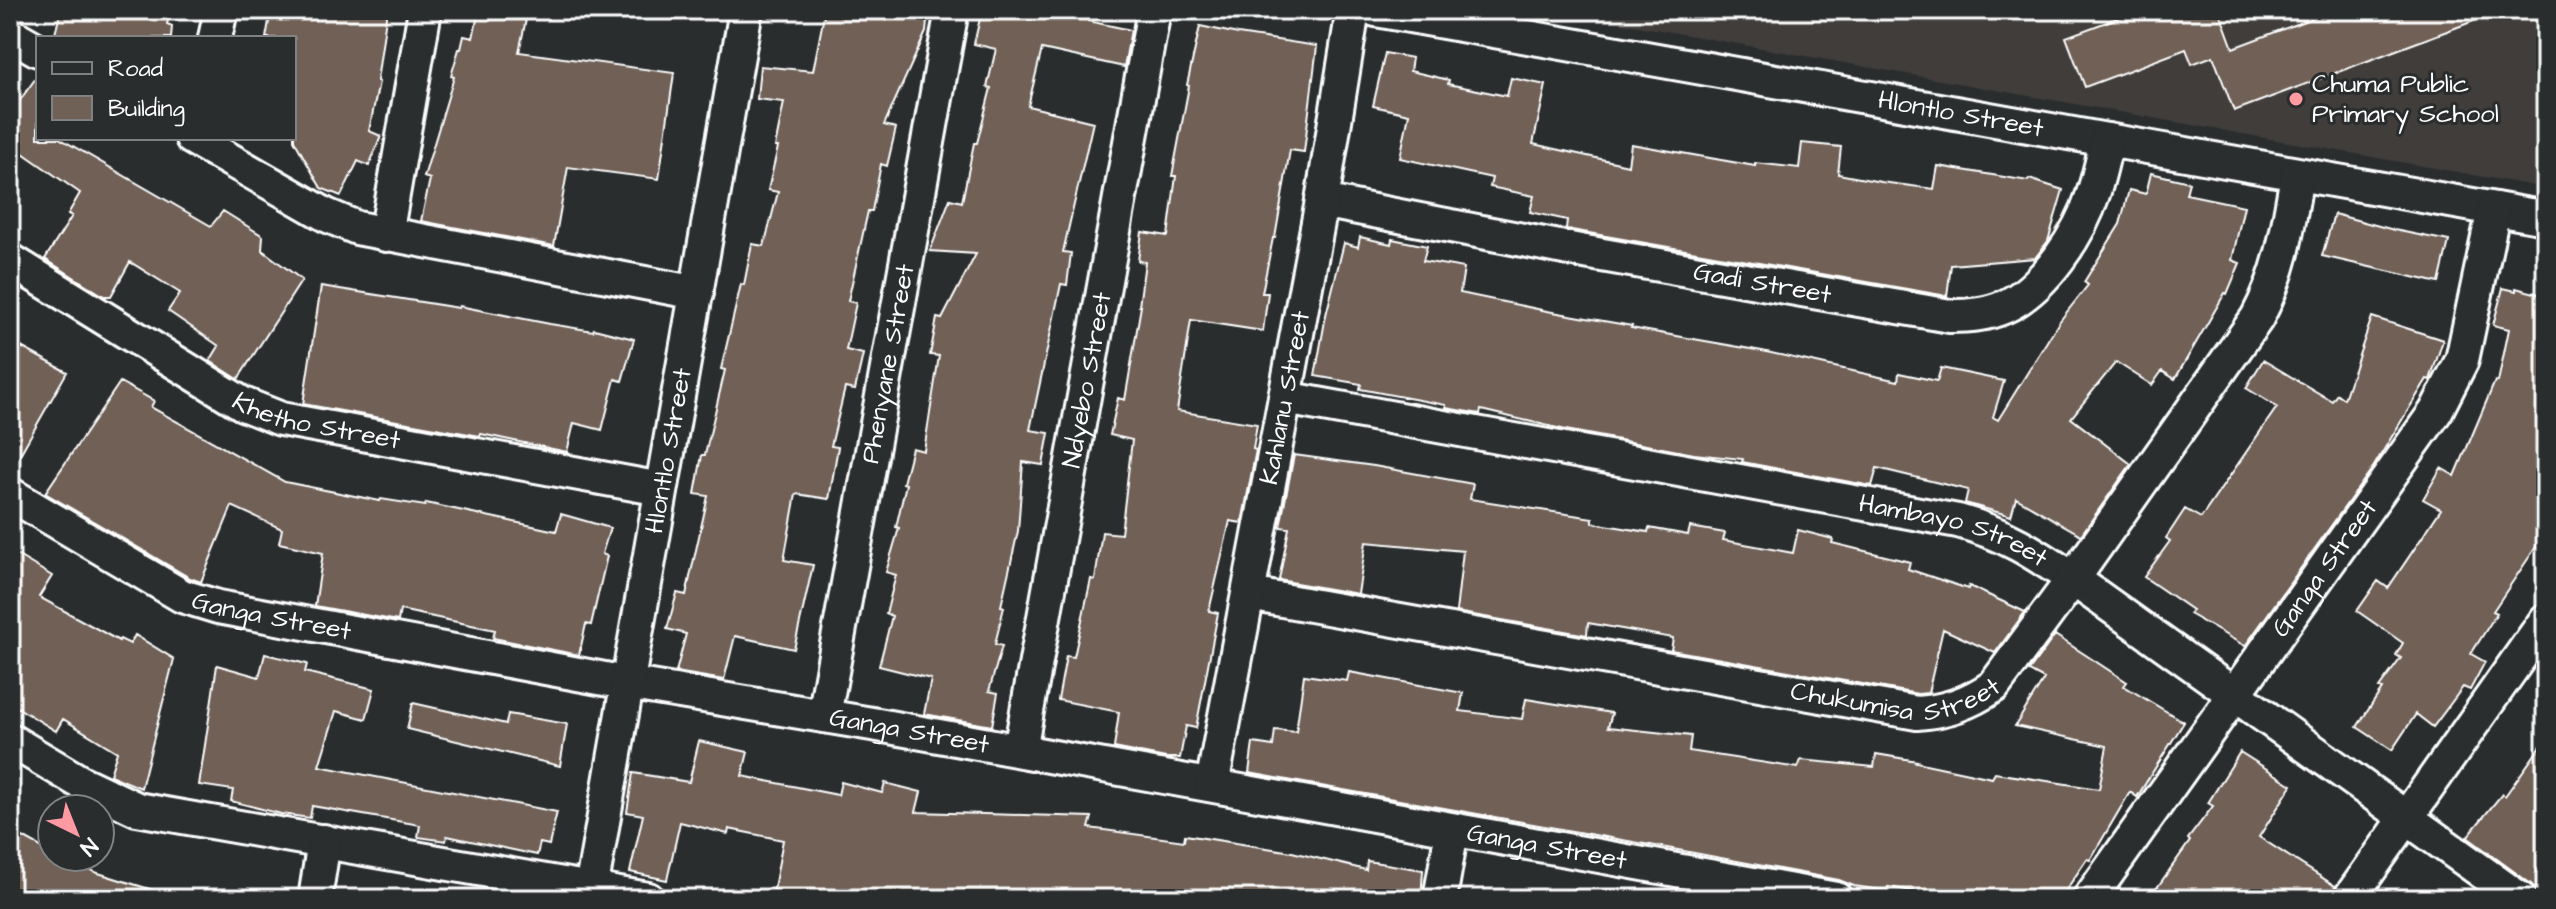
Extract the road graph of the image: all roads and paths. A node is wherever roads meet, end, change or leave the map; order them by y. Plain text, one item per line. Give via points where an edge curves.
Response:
1 (221, 10) edge
2 (425, 10) edge
3 (746, 10) edge
4 (952, 10) edge
5 (1154, 10) edge
6 (1353, 10) edge
7 (1376, 10) edge
8 (10, 34) edge
9 (215, 36) edge
10 (36, 49) edge
11 (195, 140) edge
12 (2107, 140) junction
13 (2297, 175) junction
14 (1322, 201) junction
15 (2494, 209) junction
16 (2546, 218) edge
17 (386, 235) junction
18 (10, 260) edge
19 (697, 293) junction
20 (1285, 398) junction
21 (661, 489) junction
22 (10, 494) edge
23 (2073, 579) junction
24 (1249, 594) junction
25 (2546, 620) edge
26 (626, 683) junction
27 (2234, 694) junction
28 (824, 716) junction
29 (10, 740) edge
30 (1020, 750) junction
31 (1212, 785) junction
32 (2407, 818) junction
33 (1452, 830) junction
34 (324, 841) junction
35 (591, 890) junction
36 (315, 899) edge
37 (648, 899) edge
38 (1440, 899) edge
39 (1836, 899) edge
40 (2089, 899) edge
41 (2349, 899) edge
42 (2520, 899) edge

1 - 9 street
2 - 17 street
3 - 19 street, Hlontlo Street
4 - 28 street, Phenyane Street
5 - 30 street, Ndyebo Street
6 - 14 street, Kahlanu Street
7 - 12 street, Hlontlo Street
8 - 10 street
11 - 17 street via 326,215
12 - 13 street, Hlontlo Street
12 - 14 street, Gadi Street via 2077,232 2051,268 2005,307 1971,316 1796,290
13 - 15 street, Hlontlo Street
13 - 23 street, Chukumisa Street via 2283,254 2257,318
14 - 20 street, Kahlanu Street
15 - 16 street, Hlontlo Street
15 - 27 street, Ganga Street via 2453,382
17 - 19 street
18 - 21 street, Khetho Street via 243,404 281,419
19 - 21 street, Hlontlo Street
20 - 23 street, Hambayo Street via 1958,521 2023,545
20 - 24 street, Kahlanu Street
21 - 26 street, Hlontlo Street
22 - 26 street, Ganga Street via 182,596
23 - 24 street, Chukumisa Street via 1994,686 1954,708 1917,713
23 - 27 street, Hambayo Street
24 - 31 street, Kahlanu Street
25 - 32 street
26 - 28 street, Ganga Street
26 - 35 street, Hlontlo Street
27 - 32 street, Hambayo Street
27 - 40 street, Ganga Street
28 - 30 street, Ganga Street
29 - 34 street via 137,809
30 - 31 street, Ganga Street
31 - 33 street, Ganga Street
32 - 41 street
32 - 42 street, Hambayo Street
33 - 38 street
33 - 39 street, Ganga Street
34 - 35 street
34 - 36 street
35 - 37 street

